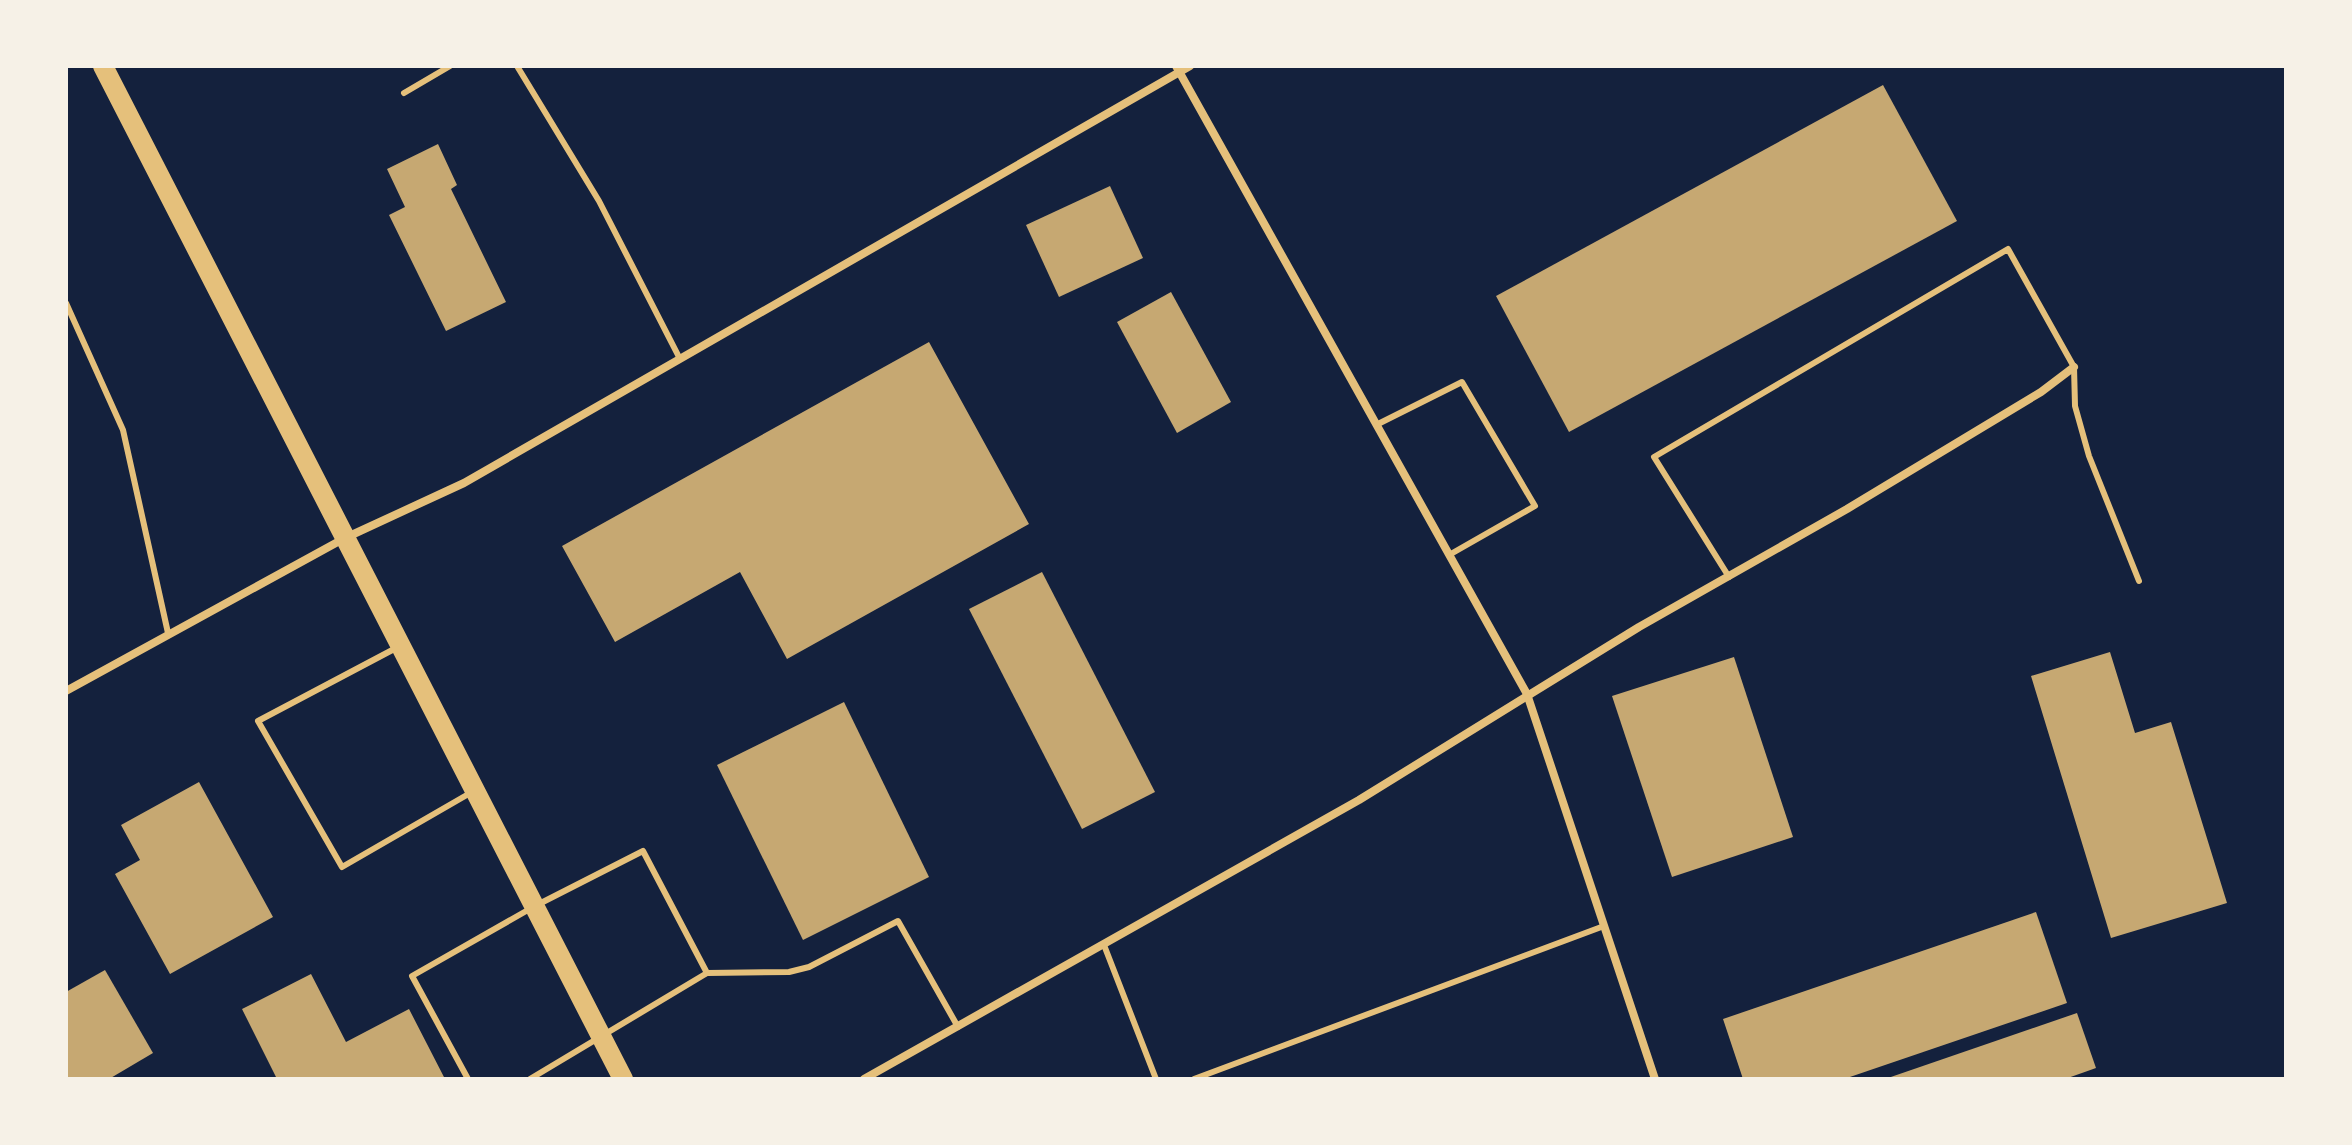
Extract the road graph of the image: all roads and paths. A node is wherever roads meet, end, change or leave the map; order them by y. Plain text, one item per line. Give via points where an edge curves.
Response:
1 (103, 66) edge
2 (450, 66) edge
3 (517, 66) edge
4 (1190, 66) edge
5 (1178, 69) edge
6 (404, 93) dead end
7 (66, 303) edge
8 (680, 359) junction
9 (2074, 367) junction
10 (1376, 425) junction
11 (345, 538) junction
12 (1449, 555) junction
13 (1729, 577) junction
14 (2139, 581) dead end
15 (168, 633) junction
16 (401, 645) junction
17 (66, 691) edge
18 (1527, 694) junction
19 (475, 790) junction
20 (535, 906) junction
21 (1604, 926) junction
22 (1104, 945) junction
23 (707, 973) junction
24 (958, 1027) junction
25 (601, 1035) junction
26 (468, 1079) edge
27 (530, 1079) edge
28 (623, 1079) edge
29 (864, 1079) edge
30 (1156, 1079) edge
31 (1194, 1079) edge
32 (1655, 1079) edge

1 - 11 main road
2 - 6 lane
3 - 8 lane via 599,201
4 - 5 street
5 - 8 street
5 - 10 street
7 - 15 lane via 123,430
8 - 11 street via 464,483
9 - 13 street via 1976,432
9 - 13 lane via 2008,249 1654,457
9 - 14 lane via 2075,406 2089,456
10 - 12 street
10 - 12 lane via 1462,382 1535,506
11 - 15 street
11 - 16 main road
12 - 18 street
13 - 18 street
15 - 17 street
16 - 19 main road
16 - 19 lane via 258,721 342,867
18 - 21 street
18 - 22 street via 1359,800
19 - 20 main road
20 - 23 lane via 643,851
20 - 25 main road
20 - 26 lane via 412,976
21 - 31 lane
21 - 32 street
22 - 24 street
22 - 30 lane
23 - 24 lane via 809,967 898,921
23 - 25 lane
24 - 29 street
25 - 27 lane
25 - 28 main road

